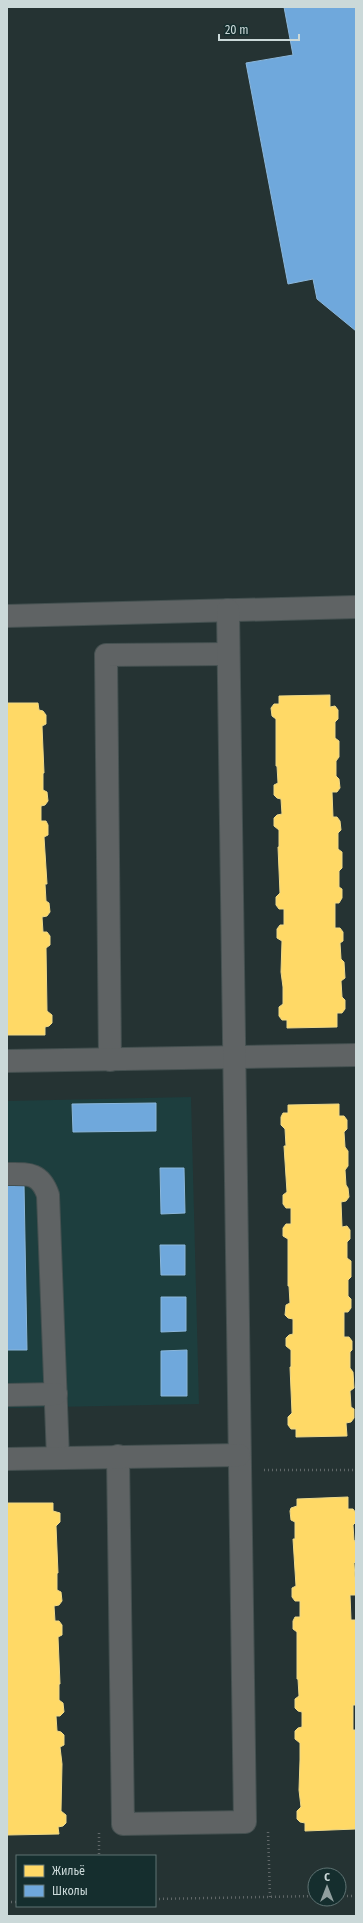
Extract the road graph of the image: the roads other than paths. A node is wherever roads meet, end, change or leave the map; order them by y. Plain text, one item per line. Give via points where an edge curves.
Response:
1 (356, 607) edge
2 (228, 610) junction
3 (7, 616) edge
4 (228, 654) junction
5 (356, 1055) edge
6 (234, 1057) junction
7 (110, 1060) junction
8 (7, 1061) edge
9 (7, 1174) edge
10 (56, 1394) junction
11 (7, 1395) edge
12 (118, 1456) junction
13 (7, 1458) edge
14 (58, 1458) junction
15 (240, 1462) junction

1 - 2 street
2 - 3 street
2 - 4 street
4 - 6 street
4 - 7 street via 106,655
5 - 6 street
6 - 7 street
6 - 15 street
7 - 8 street
9 - 10 street via 31,1175 38,1178 48,1195
10 - 11 street
10 - 14 street
12 - 14 street
12 - 15 street
12 - 15 street via 123,1824 245,1822
13 - 14 street

